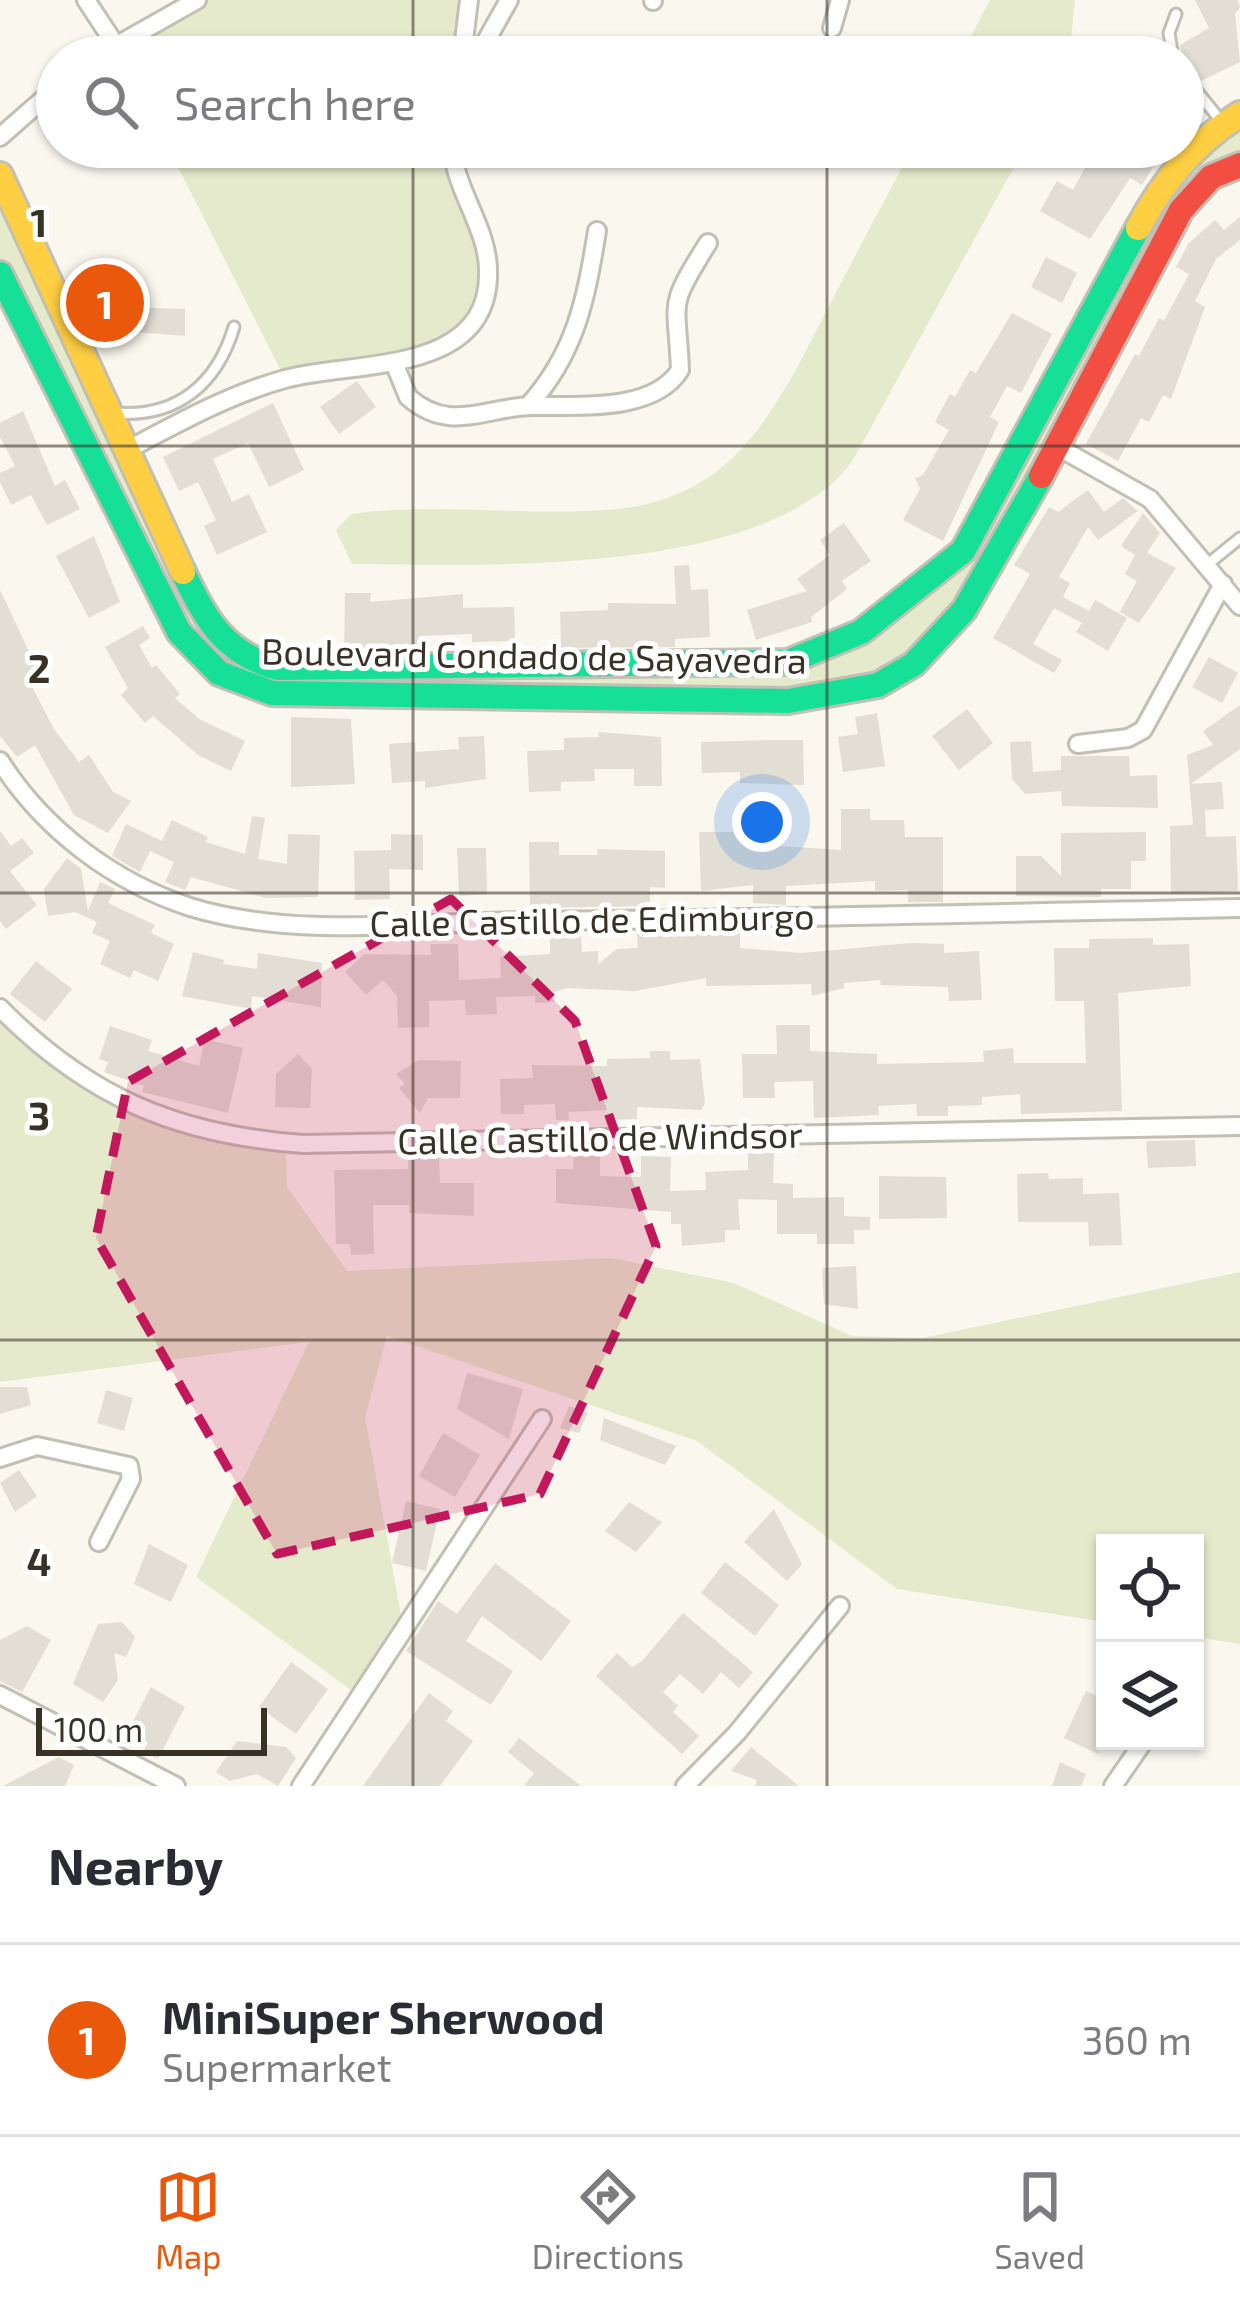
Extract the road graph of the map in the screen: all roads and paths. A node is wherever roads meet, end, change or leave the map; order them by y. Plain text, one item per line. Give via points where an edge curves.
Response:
1 (86, 0) edge
2 (196, 0) edge
3 (469, 0) edge
4 (509, 0) edge
5 (840, 0) edge
6 (1176, 14) dead end
7 (832, 28) dead end
8 (110, 36) edge
9 (130, 36) edge
10 (465, 36) edge
11 (489, 36) edge
12 (1169, 36) edge
13 (1204, 101) edge
14 (36, 105) edge
15 (1223, 125) edge
16 (0, 137) edge
17 (1204, 150) edge
18 (1204, 158) edge
19 (1240, 165) edge
20 (453, 168) edge
21 (1180, 168) edge
22 (0, 175) edge
23 (1211, 177) junction
24 (596, 231) dead end
25 (708, 244) dead end
26 (0, 274) edge
27 (234, 327) dead end
28 (67, 330) junction
29 (35, 342) junction
30 (395, 365) junction
31 (528, 406) junction
32 (108, 412) junction
33 (1058, 447) junction
34 (127, 450) junction
35 (1240, 538) edge
36 (1208, 564) junction
37 (931, 581) junction
38 (1223, 584) junction
39 (1240, 605) edge
40 (964, 610) junction
41 (788, 662) junction
42 (788, 701) junction
43 (1078, 744) dead end
44 (0, 761) edge
45 (1240, 908) edge
46 (0, 1008) edge
47 (1240, 1126) edge
48 (542, 1419) dead end
49 (0, 1458) edge
50 (99, 1542) dead end
51 (840, 1606) dead end
52 (0, 1695) edge
53 (1138, 1750) edge
54 (176, 1786) edge
55 (302, 1786) edge
56 (685, 1786) edge
57 (1113, 1786) edge

1 - 8 street
2 - 9 street
3 - 10 street
4 - 11 street
5 - 7 street
6 - 12 lane
13 - 15 lane
14 - 16 street
15 - 17 street
18 - 23 street
19 - 23 street, Boulevard Condado de Sayavedra
20 - 30 street via 489,267 485,296 446,345
21 - 37 street, Boulevard Condado de Sayavedra via 1158,190 963,551
22 - 28 street, Boulevard Condado de Sayavedra
23 - 33 street, Boulevard Condado de Sayavedra via 1181,210
24 - 31 street via 580,324
25 - 31 street via 677,294 680,370 672,383 612,402
26 - 29 street, Boulevard Condado de Sayavedra
27 - 32 lane via 226,354 189,397 136,415
28 - 29 street via 53,343
28 - 32 street, Boulevard Condado de Sayavedra
29 - 42 street, Boulevard Condado de Sayavedra via 179,632 196,656 241,688
30 - 31 street via 408,397 434,413 468,418
30 - 34 street via 285,379
32 - 34 street, Boulevard Condado de Sayavedra
33 - 36 street via 1150,499
33 - 40 street, Boulevard Condado de Sayavedra
34 - 41 street, Boulevard Condado de Sayavedra via 209,627 245,660 277,668
35 - 36 lane
36 - 38 street
37 - 40 street via 957,594
37 - 41 street, Boulevard Condado de Sayavedra via 861,632
38 - 39 street
38 - 43 street via 1143,730
40 - 42 street, Boulevard Condado de Sayavedra via 914,664 878,685
41 - 42 street via 781,675
44 - 45 street, Calle Castillo de Edimburgo via 57,827 121,877 189,906 254,920
46 - 47 street, Calle Castillo de Windsor via 39,1047 103,1090 169,1122 252,1140
48 - 55 street
49 - 50 street via 37,1446 129,1466 131,1478
51 - 56 street
52 - 54 street
53 - 57 street

